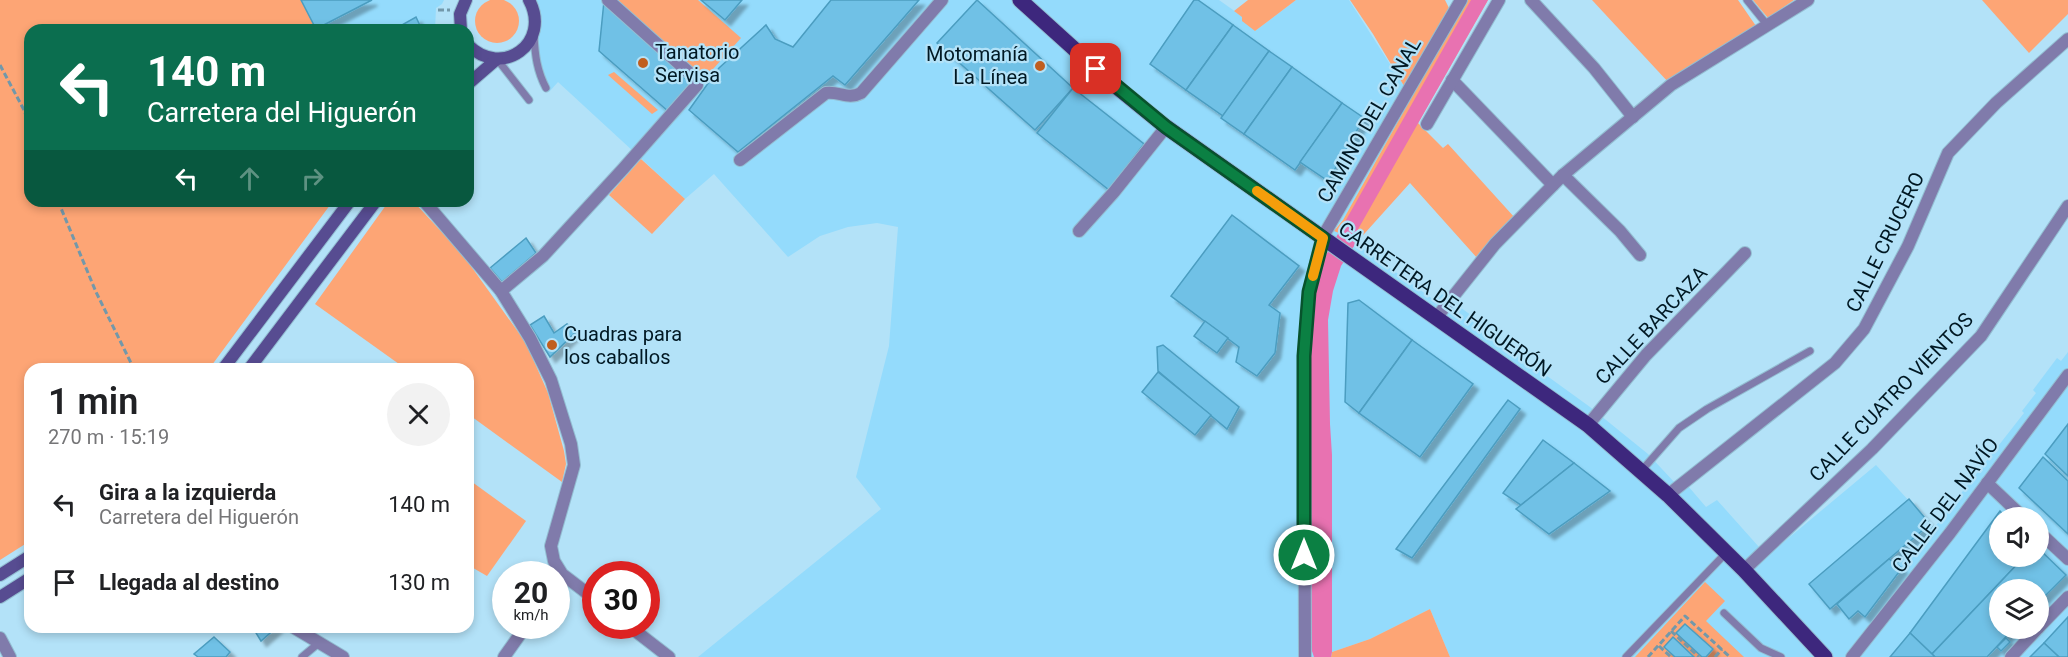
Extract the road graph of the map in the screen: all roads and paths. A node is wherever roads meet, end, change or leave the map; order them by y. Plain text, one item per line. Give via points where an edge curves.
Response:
1 (466, 0) edge
2 (529, 0) edge
3 (608, 0) edge
4 (942, 0) edge
5 (1020, 0) edge
6 (1461, 0) edge
7 (1499, 0) edge
8 (1531, 0) edge
9 (1747, 0) edge
10 (1808, 0) edge
11 (460, 24) edge
12 (1768, 26) junction
13 (534, 33) junction
14 (2068, 39) edge
15 (474, 51) edge
16 (497, 59) junction
17 (0, 65) edge
18 (474, 79) edge
19 (1452, 80) junction
20 (546, 88) dead end
21 (529, 100) dead end
22 (24, 110) edge
23 (1633, 117) junction
24 (1427, 124) dead end
25 (1166, 127) junction
26 (740, 160) dead end
27 (1563, 175) junction
28 (1553, 185) junction
29 (2068, 206) edge
30 (61, 207) edge
31 (345, 207) edge
32 (371, 207) edge
33 (429, 207) edge
34 (1078, 231) dead end
35 (1323, 238) junction
36 (1745, 253) dead end
37 (1640, 255) dead end
38 (501, 291) junction
39 (1436, 318) junction
40 (1810, 351) dead end
41 (131, 363) edge
42 (228, 363) edge
43 (254, 363) edge
44 (2068, 375) edge
45 (1588, 425) junction
46 (1642, 470) junction
47 (1987, 483) junction
48 (1668, 495) junction
49 (2012, 507) edge
50 (2049, 541) edge
51 (1726, 553) junction
52 (2068, 559) edge
53 (24, 560) edge
54 (554, 561) edge
55 (1744, 570) junction
56 (0, 575) edge
57 (24, 583) edge
58 (0, 597) edge
59 (2068, 597) edge
60 (1724, 613) dead end
61 (2049, 617) edge
62 (1671, 631) junction
63 (304, 633) edge
64 (0, 638) edge
65 (517, 639) edge
66 (646, 639) edge
67 (2028, 639) edge
68 (320, 642) junction
69 (1658, 645) junction
70 (1722, 649) junction
71 (10, 657) edge
72 (302, 657) edge
73 (343, 657) edge
74 (504, 657) edge
75 (669, 657) edge
76 (1305, 657) edge
77 (1626, 657) edge
78 (1647, 657) edge
79 (1671, 657) edge
80 (1699, 657) edge
81 (1714, 657) edge
82 (1730, 657) edge
83 (1781, 657) edge
84 (1825, 657) edge
85 (1852, 657) edge
86 (2011, 657) edge

1 - 11 main road
2 - 13 main road via 536,21
3 - 38 street via 692,75 697,85 543,256
4 - 26 street via 861,93 848,97 826,93
5 - 25 main road, CARRETERA DEL HIGUERÓN
6 - 35 street, CAMINO DEL CANAL
7 - 19 street
8 - 23 street
9 - 12 lane
10 - 12 street
12 - 23 street via 1671,85
13 - 16 main road via 520,52
13 - 20 lane via 539,75
14 - 48 street, CALLE CRUCERO via 1996,103 1948,153 1908,246 1870,318 1835,363
15 - 16 main road
16 - 18 main road
16 - 21 lane
17 - 22 path
19 - 24 street
19 - 28 street
23 - 27 street
25 - 34 street
25 - 35 main road, CARRETERA DEL HIGUERÓN
27 - 28 street
27 - 37 street
28 - 39 street via 1495,244
29 - 55 street, CALLE CUATRO VIENTOS via 1981,336 1872,449
30 - 41 path
31 - 42 main road
32 - 43 main road
33 - 38 street
35 - 39 main road, CARRETERA DEL HIGUERÓN
35 - 76 street, CAMINO DEL CANAL via 1309,292 1304,356
36 - 45 street, CALLE BARCAZA via 1646,355
38 - 54 street via 551,380 571,444 574,465 550,546
39 - 45 main road, CARRETERA DEL HIGUERÓN
40 - 46 lane via 1679,428
44 - 47 street, CALLE DEL NAVÍO
45 - 46 main road, CARRETERA DEL HIGUERÓN
46 - 48 main road, CARRETERA DEL HIGUERÓN
47 - 49 street
47 - 85 street, CALLE DEL NAVÍO
48 - 51 main road, CARRETERA DEL HIGUERÓN
50 - 52 street
51 - 55 main road, CARRETERA DEL HIGUERÓN
51 - 77 lane
53 - 56 main road
55 - 84 main road, CARRETERA DEL HIGUERÓN
57 - 58 main road
59 - 61 street
60 - 83 lane via 1761,648
62 - 69 path
62 - 70 path via 1685,616
62 - 80 path
63 - 68 street
64 - 71 street
65 - 74 street
66 - 75 street
67 - 86 street
68 - 72 lane
68 - 73 street
69 - 78 path
69 - 79 path
70 - 81 path
70 - 82 path

